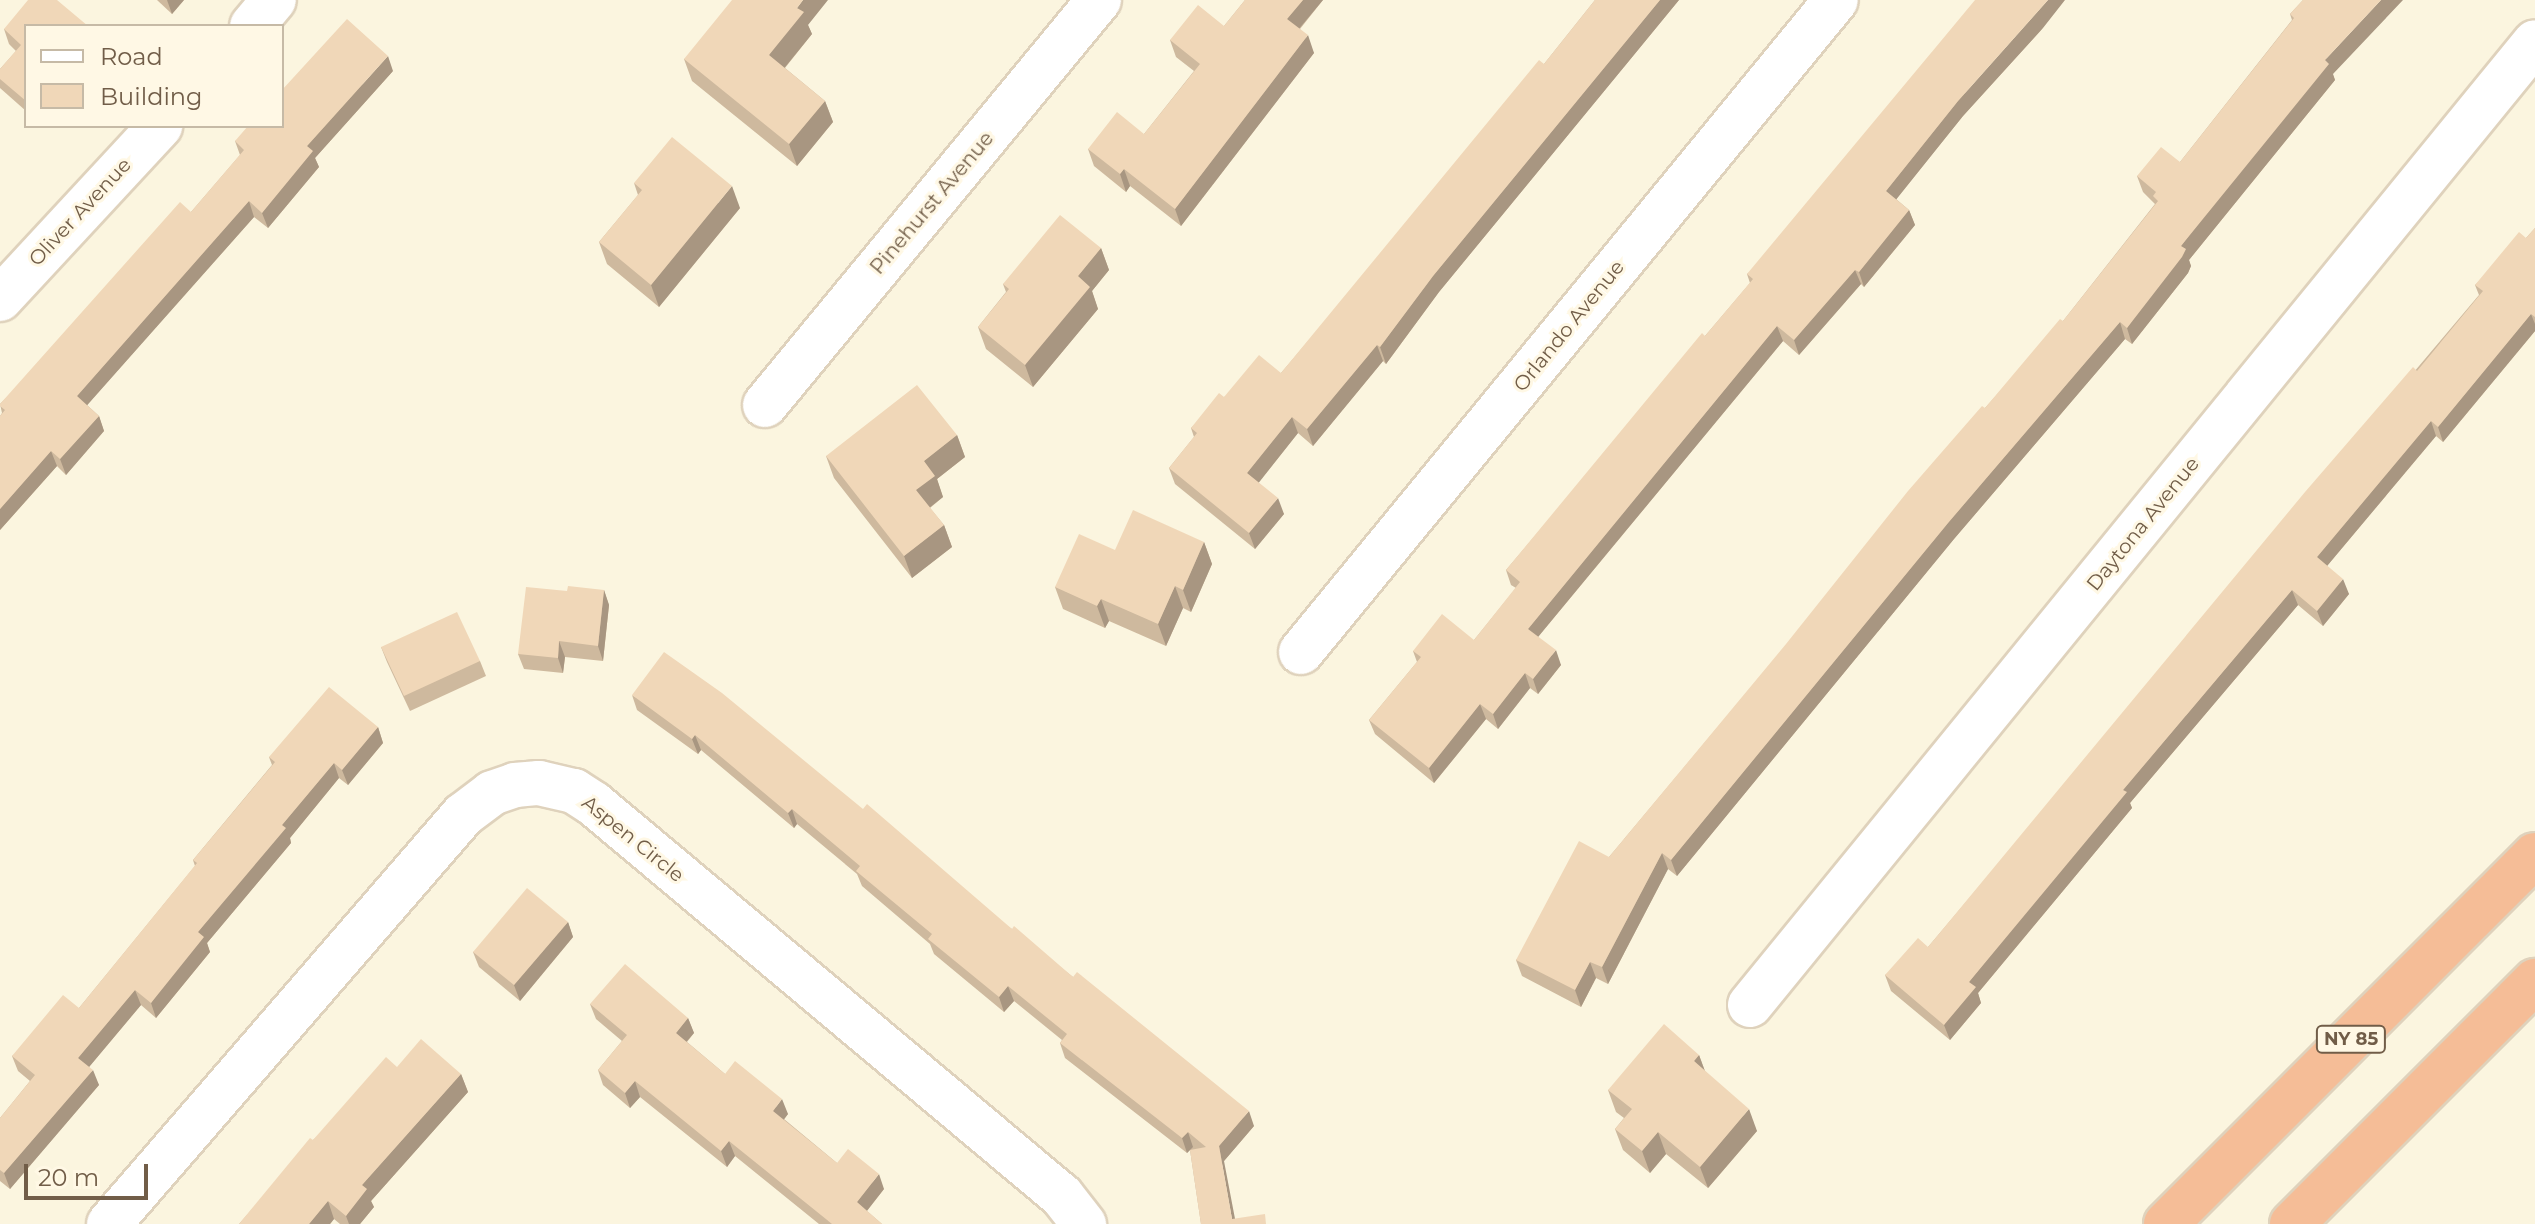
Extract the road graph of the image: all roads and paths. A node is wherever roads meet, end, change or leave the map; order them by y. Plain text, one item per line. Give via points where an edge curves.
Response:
1 (274, 0) edge
2 (1099, 0) edge
3 (1836, 0) edge
4 (254, 24) edge
5 (2535, 42) edge
6 (158, 128) edge
7 (0, 299) edge
8 (765, 405) dead end
9 (1301, 652) dead end
10 (2535, 855) edge
11 (2535, 981) edge
12 (1750, 1005) dead end
13 (109, 1224) edge
14 (1084, 1224) edge
15 (2166, 1224) edge
16 (2292, 1224) edge

1 - 4 street
2 - 8 street, Pinehurst Avenue
3 - 9 street, Orlando Avenue
5 - 12 street, Daytona Avenue
6 - 7 street, Oliver Avenue
10 - 15 highway, NY 85
11 - 16 highway
13 - 14 street, Aspen Circle via 463,815 492,793 539,783 574,791 594,804 1062,1196

